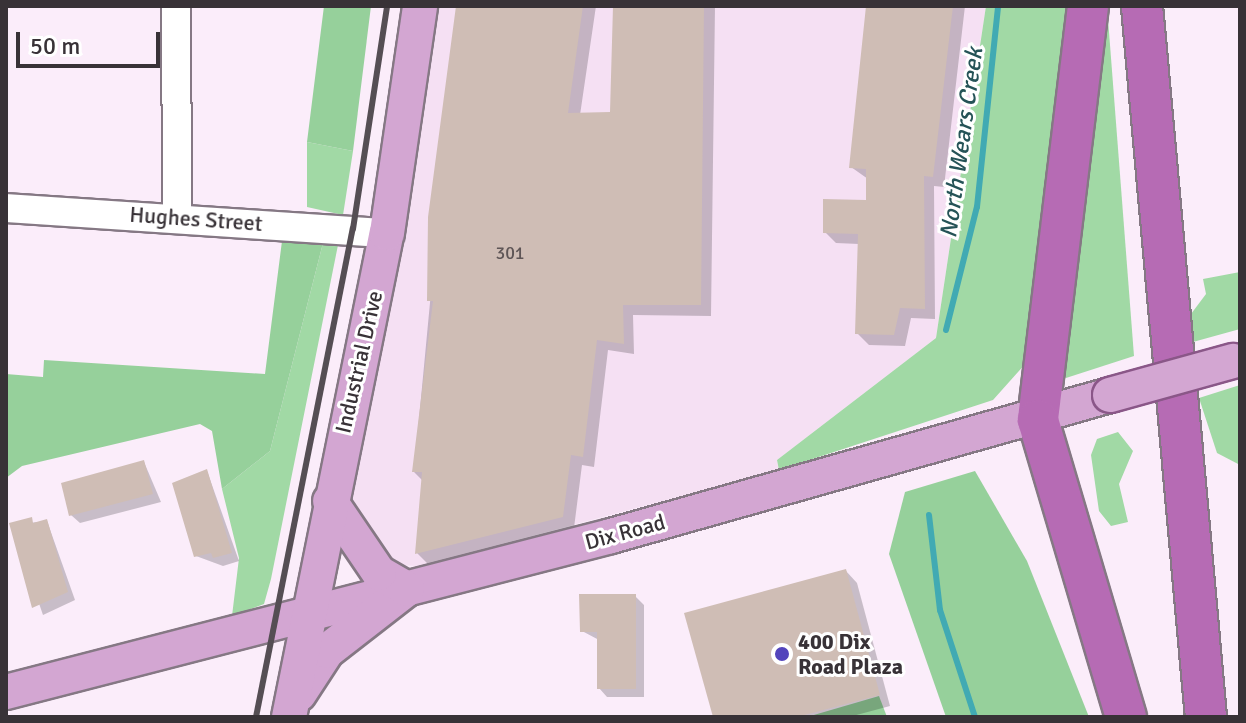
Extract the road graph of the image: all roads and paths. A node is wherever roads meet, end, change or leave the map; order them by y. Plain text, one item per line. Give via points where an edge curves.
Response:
1 (176, 6) edge
2 (420, 6) edge
3 (1088, 6) edge
4 (1119, 6) edge
5 (1142, 6) edge
6 (6, 208) edge
7 (177, 218) junction
8 (387, 233) junction
9 (1237, 360) edge
10 (1038, 420) junction
11 (330, 501) junction
12 (407, 589) junction
13 (307, 616) junction
14 (6, 692) edge
15 (290, 711) edge
16 (1126, 717) edge
17 (1179, 717) edge
18 (1206, 717) edge

1 - 7 street
2 - 8 main road, Industrial Drive
3 - 10 highway
4 - 17 highway
5 - 18 highway
6 - 7 street, Hughes Street
7 - 8 street, Hughes Street
8 - 11 main road, Industrial Drive
9 - 10 main road, Dix Road, bridge
10 - 12 main road, Dix Road
10 - 16 highway
11 - 12 main road via 379,573
11 - 13 main road, Industrial Drive
12 - 13 main road, Dix Road
12 - 15 main road via 327,651
13 - 14 main road, Dix Road
13 - 15 main road, Industrial Drive

